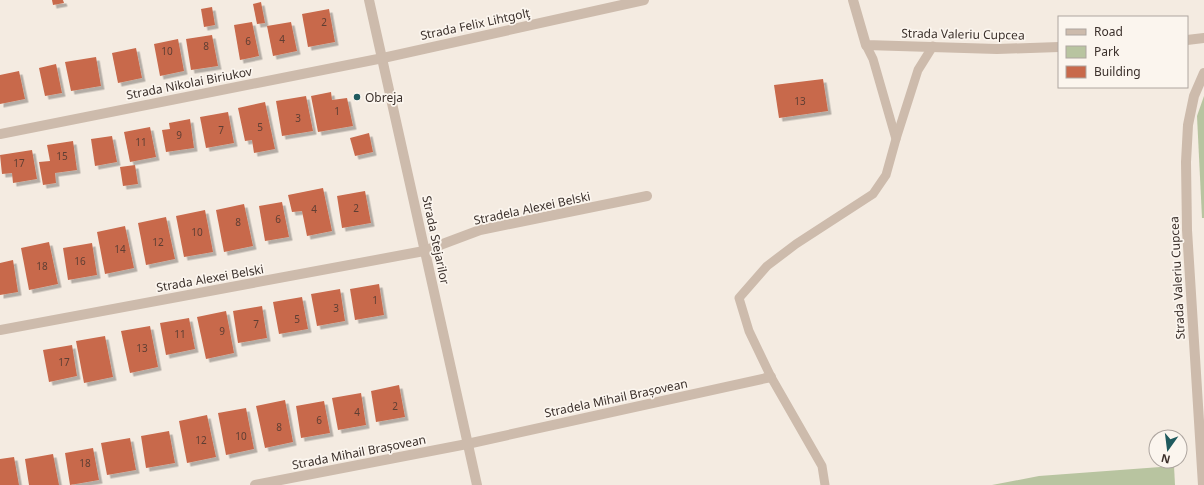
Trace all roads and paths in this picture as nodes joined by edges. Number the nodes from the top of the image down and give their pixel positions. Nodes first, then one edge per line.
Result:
1 (369, 0) edge
2 (644, 0) edge
3 (852, 0) edge
4 (1204, 38) edge
5 (1188, 40) edge
6 (866, 45) junction
7 (933, 46) junction
8 (1058, 48) edge
9 (383, 58) junction
10 (1204, 73) edge
11 (0, 134) edge
12 (896, 139) junction
13 (647, 196) dead end
14 (424, 251) junction
15 (0, 330) edge
16 (771, 377) junction
17 (467, 444) junction
18 (255, 485) edge
19 (477, 485) edge
20 (825, 485) edge
21 (1203, 485) edge

1 - 9 street, Strada Stejarilor
2 - 9 street, Strada Felix Lihtgolţ
3 - 6 street
4 - 5 street
6 - 7 street, Strada Valeriu Cupcea
6 - 12 lane
7 - 8 street, Strada Valeriu Cupcea
7 - 12 lane
9 - 11 street, Strada Nikolai Biriukov
9 - 14 street, Strada Stejarilor
10 - 21 street, Strada Valeriu Cupcea
12 - 16 lane
13 - 14 street, Stradela Alexei Belski
14 - 15 street, Strada Alexei Belski
14 - 17 street, Strada Stejarilor
16 - 17 street, Stradela Mihail Brașovean
16 - 20 lane
17 - 18 street, Strada Mihail Brașovean
17 - 19 street, Strada Stejarilor

